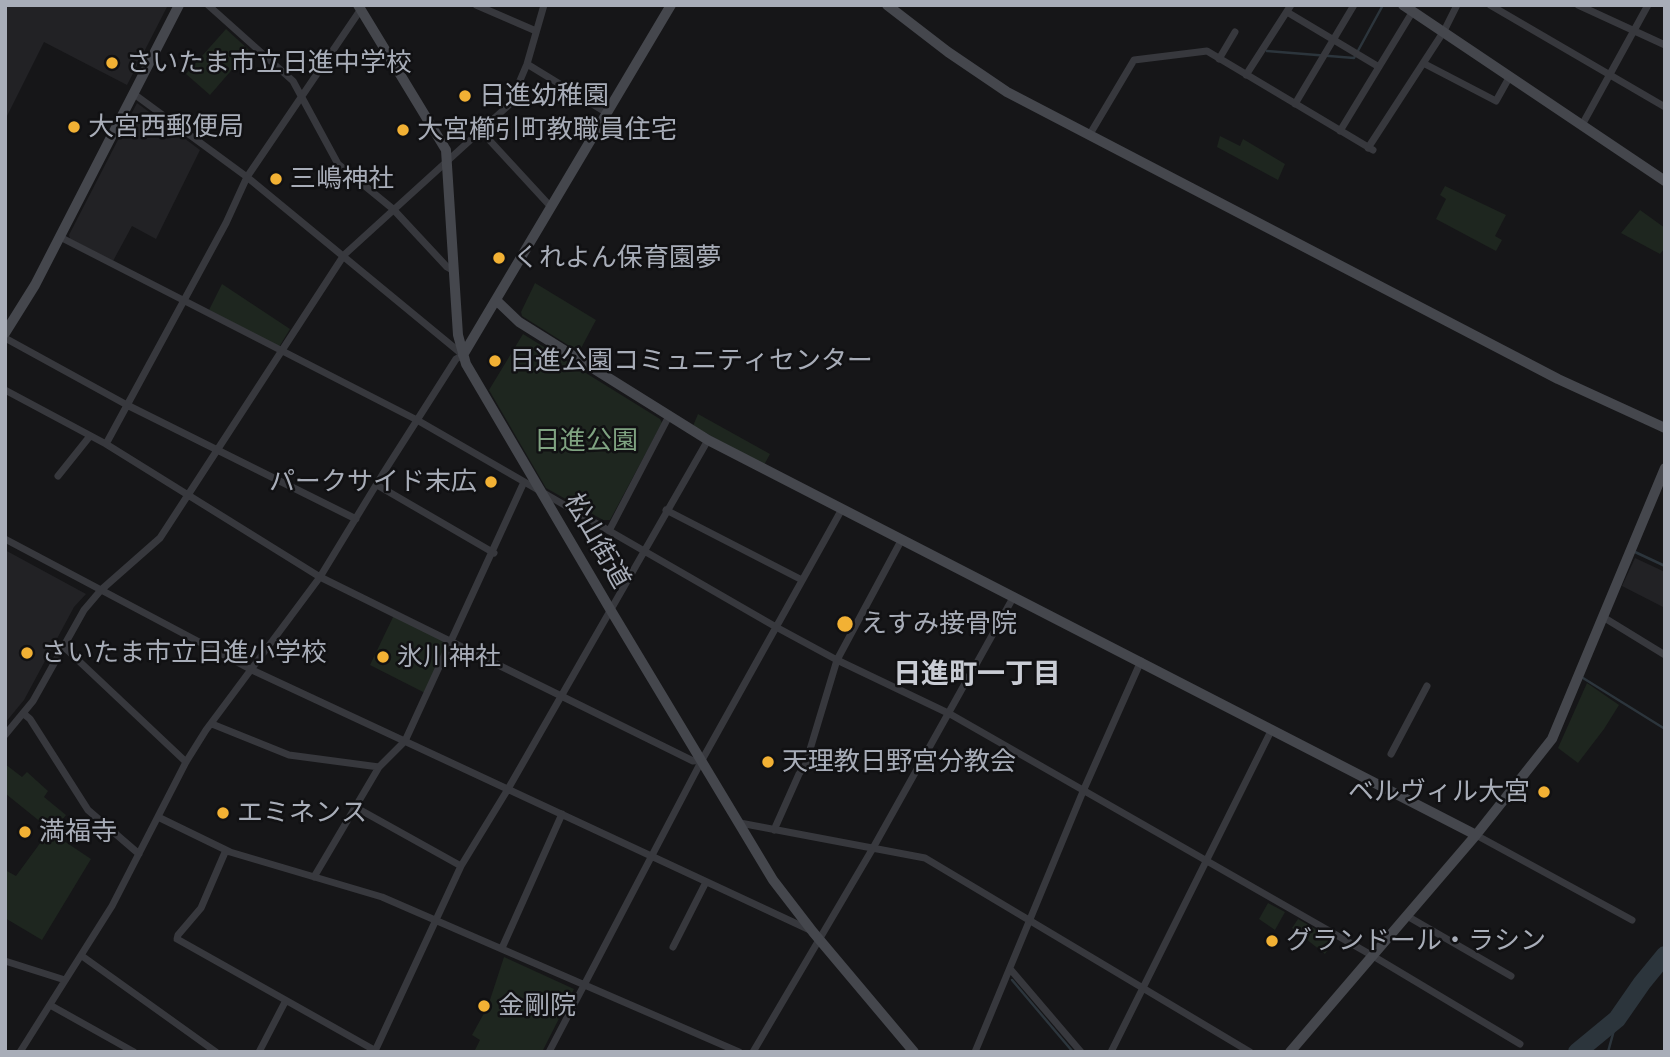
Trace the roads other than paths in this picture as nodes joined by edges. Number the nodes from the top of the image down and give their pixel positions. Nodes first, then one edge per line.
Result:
1 (179, 5) edge
2 (208, 5) edge
3 (477, 5) edge
4 (544, 5) edge
5 (671, 5) edge
6 (887, 5) edge
7 (1354, 5) edge
8 (1457, 5) edge
9 (1490, 5) edge
10 (1578, 5) edge
11 (1648, 5) edge
12 (361, 7) edge
13 (1407, 7) edge
14 (1289, 9) edge
15 (537, 31) junction
16 (1444, 31) junction
17 (1634, 31) junction
18 (1235, 32) dead end
19 (1332, 41) junction
20 (1665, 45) edge
21 (1219, 59) junction
22 (1423, 63) junction
23 (527, 64) junction
24 (1379, 67) junction
25 (1246, 75) junction
26 (1610, 75) junction
27 (1510, 76) junction
28 (134, 94) junction
29 (302, 96) junction
30 (1295, 104) junction
31 (1665, 107) edge
32 (607, 113) junction
33 (1582, 125) junction
34 (481, 131) junction
35 (1340, 131) junction
36 (1090, 134) junction
37 (448, 159) junction
38 (247, 177) junction
39 (1665, 181) edge
40 (551, 207) junction
41 (393, 209) junction
42 (60, 237) junction
43 (344, 255) junction
44 (454, 271) junction
45 (496, 300) junction
46 (184, 301) junction
47 (5, 333) edge
48 (5, 338) edge
49 (280, 350) junction
50 (463, 355) junction
51 (5, 390) edge
52 (127, 405) junction
53 (669, 416) junction
54 (417, 420) junction
55 (1665, 428) edge
56 (90, 436) junction
57 (708, 440) junction
58 (106, 444) junction
59 (218, 449) junction
60 (1665, 468) edge
61 (58, 476) dead end
62 (524, 482) junction
63 (377, 485) junction
64 (542, 492) junction
65 (188, 495) junction
66 (842, 509) junction
67 (666, 510) junction
68 (356, 519) junction
69 (609, 531) junction
70 (5, 539) edge
71 (902, 539) junction
72 (643, 551) junction
73 (494, 553) junction
74 (320, 577) junction
75 (802, 580) junction
76 (101, 590) junction
77 (1014, 596) junction
78 (610, 609) junction
79 (1602, 617) junction
80 (776, 627) junction
81 (452, 643) junction
82 (63, 646) junction
83 (1665, 655) edge
84 (837, 660) junction
85 (1141, 662) junction
86 (252, 670) junction
87 (1427, 686) dead end
88 (559, 697) junction
89 (24, 714) junction
90 (950, 714) junction
91 (212, 724) junction
92 (1272, 729) junction
93 (5, 735) edge
94 (405, 741) junction
95 (1391, 754) dead end
96 (702, 760) junction
97 (186, 762) junction
98 (379, 767) junction
99 (508, 789) junction
100 (1084, 789) junction
101 (355, 807) junction
102 (562, 814) junction
103 (158, 817) junction
104 (740, 824) junction
105 (774, 830) junction
106 (1476, 835) junction
107 (873, 848) junction
108 (226, 850) junction
109 (139, 854) junction
110 (652, 856) junction
111 (1207, 860) junction
112 (461, 866) junction
113 (314, 877) junction
114 (706, 882) junction
115 (1406, 916) junction
116 (434, 920) junction
117 (1632, 920) dead end
118 (1030, 922) junction
119 (816, 935) junction
120 (673, 947) dead end
121 (502, 948) junction
122 (82, 956) junction
123 (1373, 956) junction
124 (5, 961) edge
125 (1011, 970) junction
126 (1511, 976) dead end
127 (65, 979) junction
128 (584, 985) junction
129 (1143, 988) junction
130 (285, 1002) junction
131 (50, 1005) junction
132 (1520, 1044) dead end
133 (376, 1051) edge
134 (20, 1052) edge
135 (134, 1052) edge
136 (216, 1052) edge
137 (259, 1052) edge
138 (549, 1052) edge
139 (739, 1052) edge
140 (753, 1052) edge
141 (914, 1052) edge
142 (975, 1052) edge
143 (1081, 1052) edge
144 (1111, 1052) edge
145 (1250, 1052) edge
146 (1290, 1052) edge

1 - 28 street
2 - 29 street
3 - 15 street
4 - 15 street
5 - 32 street
6 - 36 street
7 - 19 street
8 - 16 street
9 - 26 street
10 - 17 street
11 - 17 street
12 - 29 street
12 - 37 street, 松山街道
13 - 16 street
13 - 24 street
14 - 19 street
14 - 25 street
15 - 23 street
16 - 22 street
16 - 27 street
17 - 20 street
17 - 26 street
18 - 21 street
19 - 24 street
19 - 30 street
21 - 25 street
21 - 36 street
22 - 27 street
22 - 35 street
23 - 32 street
23 - 34 street
24 - 35 street
25 - 30 street
26 - 31 street
26 - 33 street
27 - 33 street
28 - 38 street
28 - 42 street
29 - 38 street
29 - 41 street
30 - 35 street
32 - 40 street
33 - 39 street
34 - 37 street
34 - 40 street
36 - 55 street
37 - 41 street
37 - 44 street, 松山街道
38 - 43 street
38 - 46 street
40 - 45 street
41 - 43 street
41 - 44 street
42 - 46 street
42 - 47 street
43 - 49 street
43 - 50 street
44 - 50 street, 松山街道
45 - 50 street
45 - 53 street
46 - 49 street
46 - 52 street
48 - 52 street
49 - 54 street
49 - 59 street
50 - 54 street
50 - 64 street, 松山街道
51 - 56 street
52 - 58 street
52 - 59 street
53 - 57 street
53 - 69 street
54 - 62 street
54 - 63 street
56 - 58 street
56 - 61 street
57 - 66 street
57 - 67 street
58 - 65 street
59 - 65 street
59 - 68 street
60 - 79 street
62 - 64 street
62 - 73 street
63 - 68 street
63 - 73 street
64 - 69 street
64 - 78 street, 松山街道
65 - 74 street
65 - 76 street
66 - 71 street
66 - 75 street
67 - 72 street
67 - 75 street
68 - 74 street
69 - 72 street
70 - 76 street
71 - 77 street
71 - 84 street
72 - 78 street
72 - 80 street
73 - 81 street
74 - 81 street
74 - 86 street
75 - 80 street
76 - 82 street
76 - 86 street
77 - 85 street
77 - 90 street
78 - 88 street
78 - 96 street, 松山街道
79 - 83 street
79 - 106 street
80 - 84 street
80 - 96 street
81 - 88 street
81 - 94 street
82 - 89 street
82 - 97 street
84 - 90 street
84 - 105 street
85 - 92 street
85 - 100 street
86 - 91 street
86 - 94 street
87 - 95 street
88 - 96 street
88 - 99 street
89 - 93 street
89 - 109 street
90 - 100 street
90 - 107 street
91 - 97 street
91 - 98 street
92 - 106 street
92 - 111 street
94 - 98 street
94 - 99 street
96 - 104 street, 松山街道
96 - 110 street
97 - 103 street
98 - 101 street
99 - 102 street
99 - 112 street
100 - 111 street
100 - 118 street
101 - 112 street
101 - 113 street
102 - 110 street
102 - 121 street
103 - 108 street
103 - 109 street
104 - 105 street
104 - 119 street, 松山街道
105 - 107 street
106 - 115 street
106 - 117 street
107 - 118 street
107 - 119 street
108 - 113 street
108 - 130 street
109 - 122 street
110 - 114 street
110 - 128 street
111 - 123 street
111 - 129 street
112 - 116 street
113 - 116 street
114 - 119 street
114 - 120 street
115 - 123 street
115 - 126 street
116 - 121 street
116 - 133 street
118 - 125 street
118 - 129 street
119 - 140 street
119 - 141 street, 松山街道
121 - 128 street
122 - 127 street
122 - 136 street
123 - 132 street
123 - 146 street
124 - 127 street
125 - 142 street
125 - 143 street
127 - 131 street
128 - 138 street
128 - 139 street
129 - 144 street
129 - 145 street
130 - 133 street
130 - 137 street
131 - 134 street
131 - 135 street

